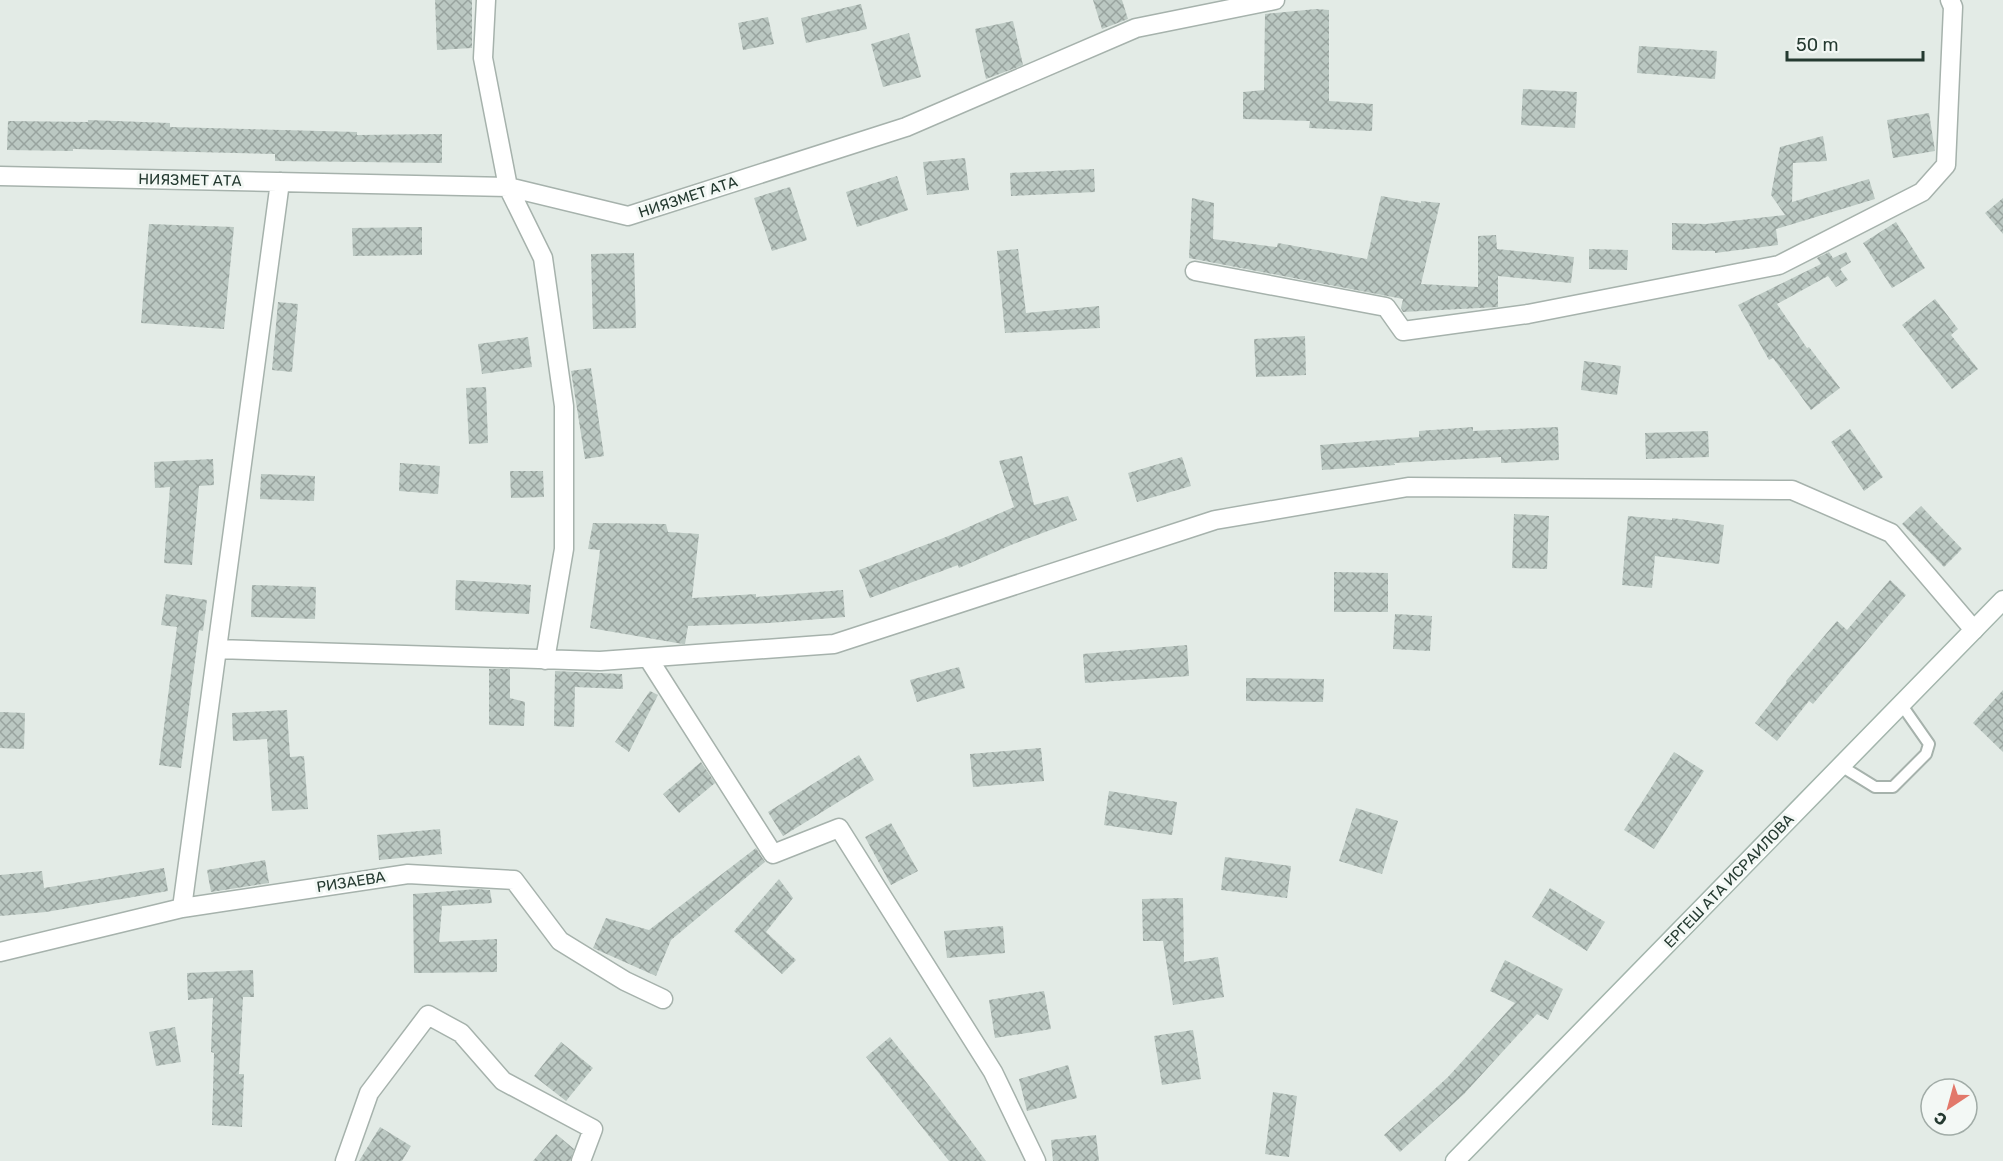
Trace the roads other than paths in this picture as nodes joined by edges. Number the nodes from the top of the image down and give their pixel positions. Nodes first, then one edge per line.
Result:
1 (486, 0) edge
2 (1275, 0) edge
3 (1950, 0) edge
4 (0, 176) edge
5 (280, 182) junction
6 (508, 187) junction
7 (1196, 271) dead end
8 (2003, 600) edge
9 (1974, 630) junction
10 (217, 649) junction
11 (648, 658) junction
12 (545, 660) junction
13 (1901, 704) junction
14 (1841, 766) junction
15 (182, 908) junction
16 (0, 952) edge
17 (663, 999) dead end
18 (345, 1161) edge
19 (581, 1161) edge
20 (1036, 1161) edge
21 (1455, 1161) edge

1 - 6 street
2 - 6 street, НИЯЗМЕТ АТА
3 - 7 street
4 - 5 street, НИЯЗМЕТ АТА
5 - 6 street, НИЯЗМЕТ АТА
5 - 10 street
6 - 12 street
8 - 9 street, ЕРГЕШ АТА ИСРАИЛОВА
9 - 11 street
9 - 13 street, ЕРГЕШ АТА ИСРАИЛОВА
10 - 12 street
10 - 15 street
11 - 12 street
11 - 20 street
13 - 14 street, ЕРГЕШ АТА ИСРАИЛОВА
13 - 14 lane
14 - 21 street, ЕРГЕШ АТА ИСРАИЛОВА
15 - 16 street, РИЗАЕВА
15 - 17 street, РИЗАЕВА
18 - 19 street

